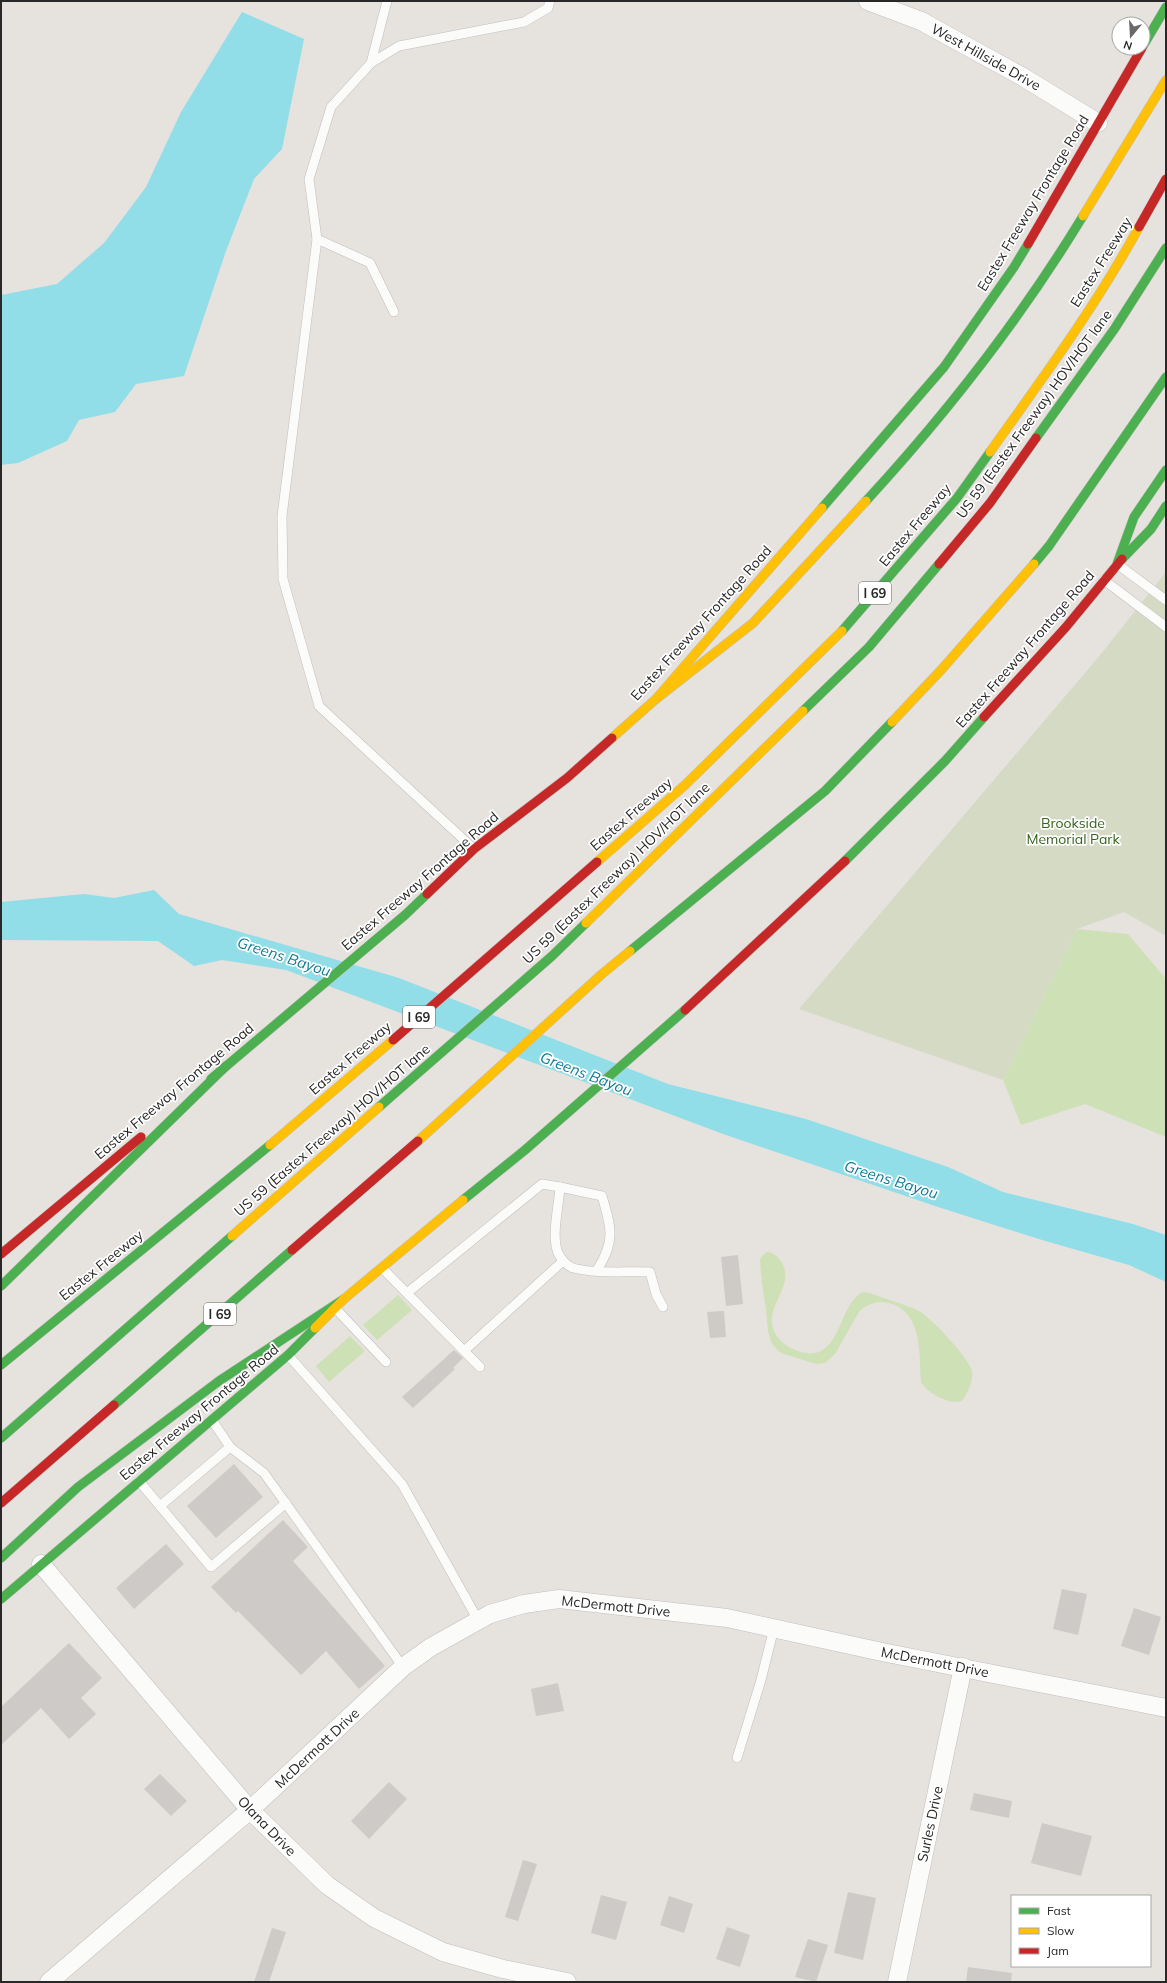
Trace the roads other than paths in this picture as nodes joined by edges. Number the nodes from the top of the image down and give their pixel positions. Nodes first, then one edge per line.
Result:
1 (386, 1) edge
2 (550, 1) edge
3 (868, 1) edge
4 (1166, 7) edge
5 (1151, 33) edge
6 (1138, 56) edge
7 (372, 63) junction
8 (1166, 80) edge
9 (1098, 123) junction
10 (1166, 179) edge
11 (317, 239) junction
12 (1166, 248) edge
13 (394, 312) dead end
14 (1166, 377) edge
15 (1166, 470) edge
16 (1166, 506) edge
17 (1117, 564) junction
18 (1104, 580) junction
19 (1166, 600) edge
20 (1166, 627) edge
21 (656, 699) junction
22 (474, 849) junction
23 (226, 1066) junction
24 (560, 1187) junction
25 (1, 1254) edge
26 (563, 1261) junction
27 (382, 1268) junction
28 (597, 1270) junction
29 (1, 1286) edge
30 (407, 1294) junction
31 (344, 1299) junction
32 (663, 1306) dead end
33 (335, 1308) junction
34 (464, 1351) junction
35 (288, 1355) junction
36 (386, 1362) dead end
37 (1, 1365) edge
38 (480, 1367) dead end
39 (212, 1420) junction
40 (1, 1438) edge
41 (230, 1446) junction
42 (139, 1481) junction
43 (1, 1503) edge
44 (286, 1503) junction
45 (160, 1506) junction
46 (1, 1558) edge
47 (41, 1564) junction
48 (1, 1599) edge
49 (478, 1620) junction
50 (774, 1628) junction
51 (403, 1667) junction
52 (962, 1667) junction
53 (1166, 1708) edge
54 (737, 1758) dead end
55 (250, 1810) junction
56 (49, 1982) edge
57 (567, 1982) edge
58 (897, 1982) edge

1 - 7 lane
2 - 7 lane
3 - 9 street, West Hillside Drive
4 - 5 main road, Eastex Freeway Frontage Road
6 - 9 main road, Eastex Freeway Frontage Road
7 - 11 lane
8 - 21 main road
9 - 21 main road, Eastex Freeway Frontage Road
10 - 37 main road, Eastex Freeway / I 69
11 - 13 lane
11 - 22 lane
12 - 40 main road, US 59 (Eastex Freeway) HOV/HOT lane / I 69
14 - 43 main road, I 69
15 - 17 main road
16 - 17 main road, Eastex Freeway Frontage Road
17 - 18 main road, Eastex Freeway Frontage Road
17 - 19 lane
18 - 20 lane
18 - 27 main road, Eastex Freeway Frontage Road
21 - 22 main road, Eastex Freeway Frontage Road
22 - 23 main road, Eastex Freeway Frontage Road
23 - 25 main road, Eastex Freeway Frontage Road
23 - 29 main road
24 - 26 lane
24 - 28 lane
24 - 30 lane
26 - 28 lane
26 - 34 lane
27 - 30 lane
27 - 31 main road, Eastex Freeway Frontage Road
28 - 32 lane
30 - 34 lane
31 - 33 main road, Eastex Freeway Frontage Road
31 - 46 main road
33 - 35 main road, Eastex Freeway Frontage Road
33 - 36 lane
34 - 38 lane
35 - 39 main road, Eastex Freeway Frontage Road
35 - 49 lane
39 - 41 lane
39 - 42 main road, Eastex Freeway Frontage Road
41 - 44 lane
41 - 45 lane
42 - 45 lane
42 - 47 main road, Eastex Freeway Frontage Road
44 - 45 lane
44 - 51 lane
47 - 48 main road, Eastex Freeway Frontage Road
47 - 55 street, Olana Drive
49 - 50 street, McDermott Drive
49 - 51 street, McDermott Drive
50 - 52 street, McDermott Drive
50 - 54 lane
51 - 55 street, McDermott Drive
52 - 53 street, McDermott Drive
52 - 58 street, Surles Drive
55 - 56 street, McDermott Drive
55 - 57 street, Olana Drive

